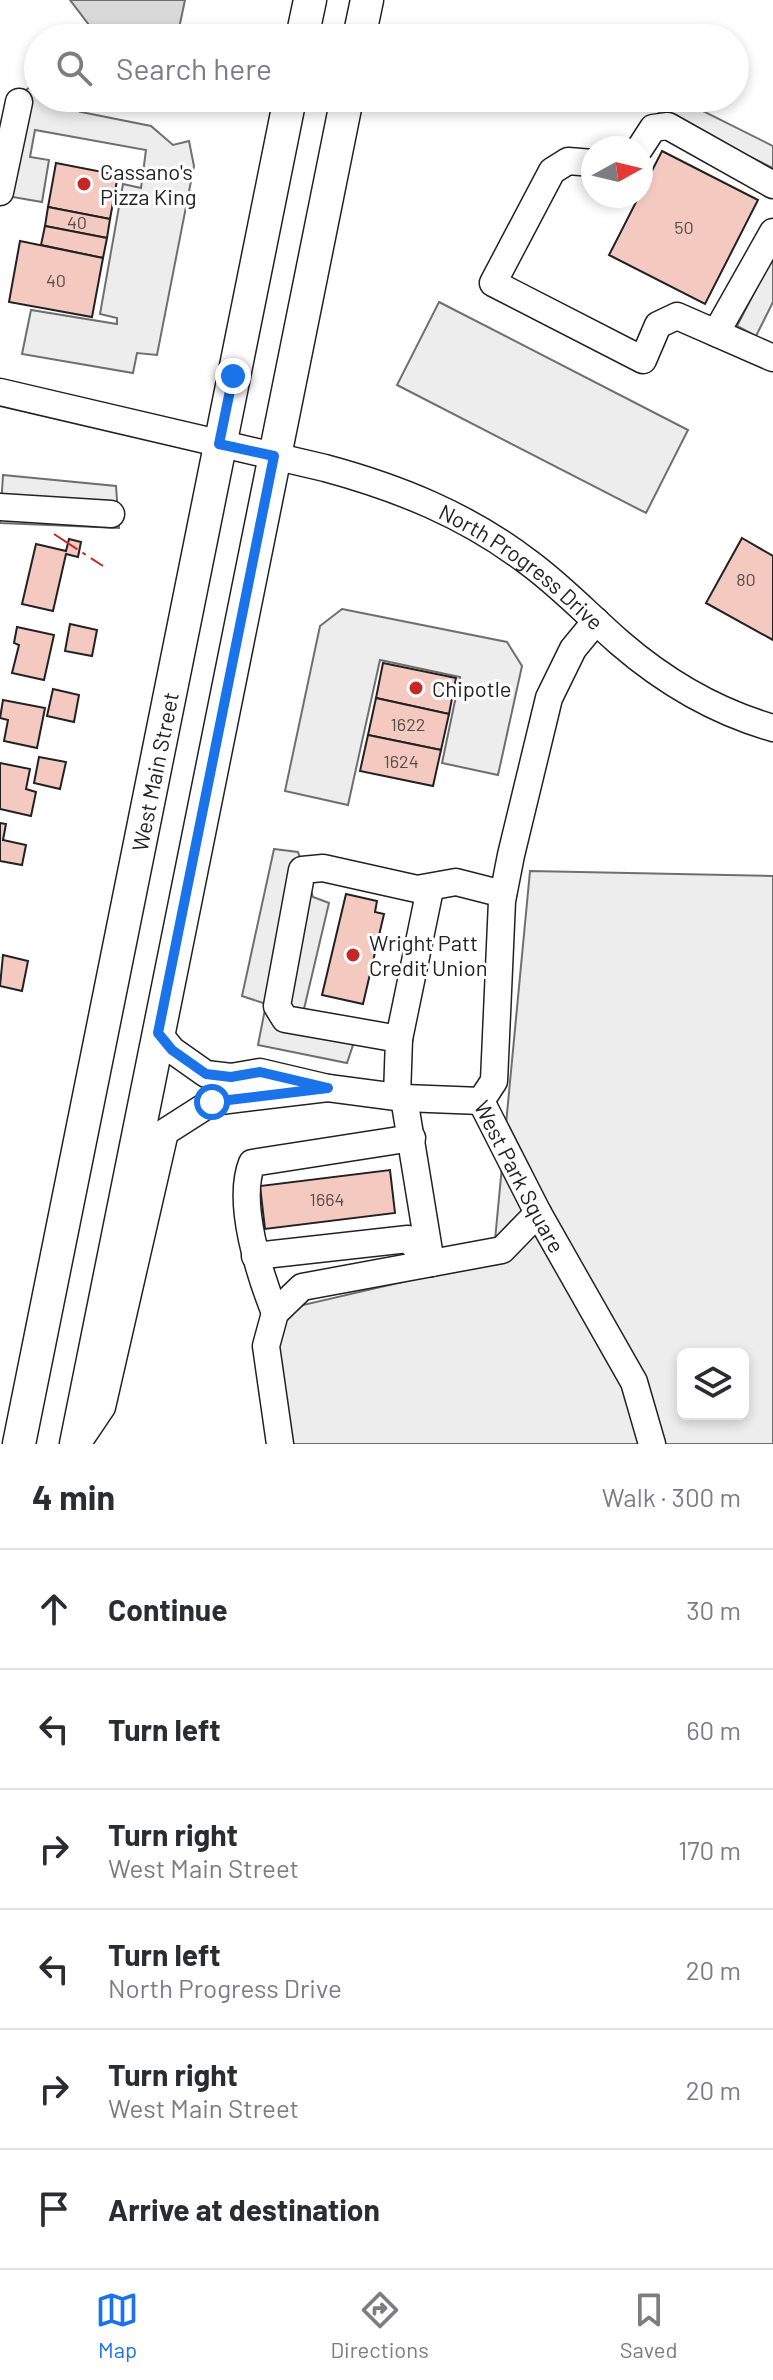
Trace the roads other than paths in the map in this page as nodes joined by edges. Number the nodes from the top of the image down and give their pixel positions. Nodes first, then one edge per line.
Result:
1 (310, 0) edge
2 (367, 0) edge
3 (305, 24) edge
4 (362, 24) edge
5 (19, 102) dead end
6 (288, 112) edge
7 (343, 112) edge
8 (648, 136) edge
9 (581, 162) edge
10 (1, 180) edge
11 (773, 185) edge
12 (773, 232) edge
13 (716, 333) junction
14 (773, 358) edge
15 (0, 392) edge
16 (247, 450) junction
17 (0, 507) edge
18 (111, 514) dead end
19 (596, 621) junction
20 (773, 728) edge
21 (430, 889) junction
22 (503, 894) junction
23 (158, 1033) junction
24 (399, 1039) junction
25 (328, 1088) junction
26 (400, 1097) junction
27 (481, 1101) junction
28 (412, 1138) junction
29 (538, 1213) junction
30 (255, 1256) junction
31 (431, 1263) junction
32 (275, 1313) junction
33 (19, 1444) edge
34 (77, 1444) edge
35 (280, 1444) edge
36 (652, 1444) edge

1 - 3 main road
2 - 4 main road
5 - 10 street
6 - 16 main road, West Main Street
7 - 16 main road, West Main Street
8 - 11 street
9 - 13 street
12 - 13 street
13 - 14 street
15 - 16 street, North Progress Drive
16 - 19 street, North Progress Drive
16 - 23 main road, West Main Street
16 - 33 main road, West Main Street
17 - 18 street
19 - 20 street, North Progress Drive
19 - 22 street, West Park Square
21 - 22 street
21 - 24 street
21 - 24 street
22 - 27 street, West Park Square
23 - 25 street
23 - 34 main road, West Main Street
24 - 26 street
25 - 26 street
25 - 34 street
26 - 27 street
26 - 28 street
27 - 29 street, West Park Square
28 - 30 street
28 - 31 street
29 - 31 street
29 - 36 street, West Park Square
30 - 31 street
30 - 32 street
31 - 32 street
32 - 35 street

